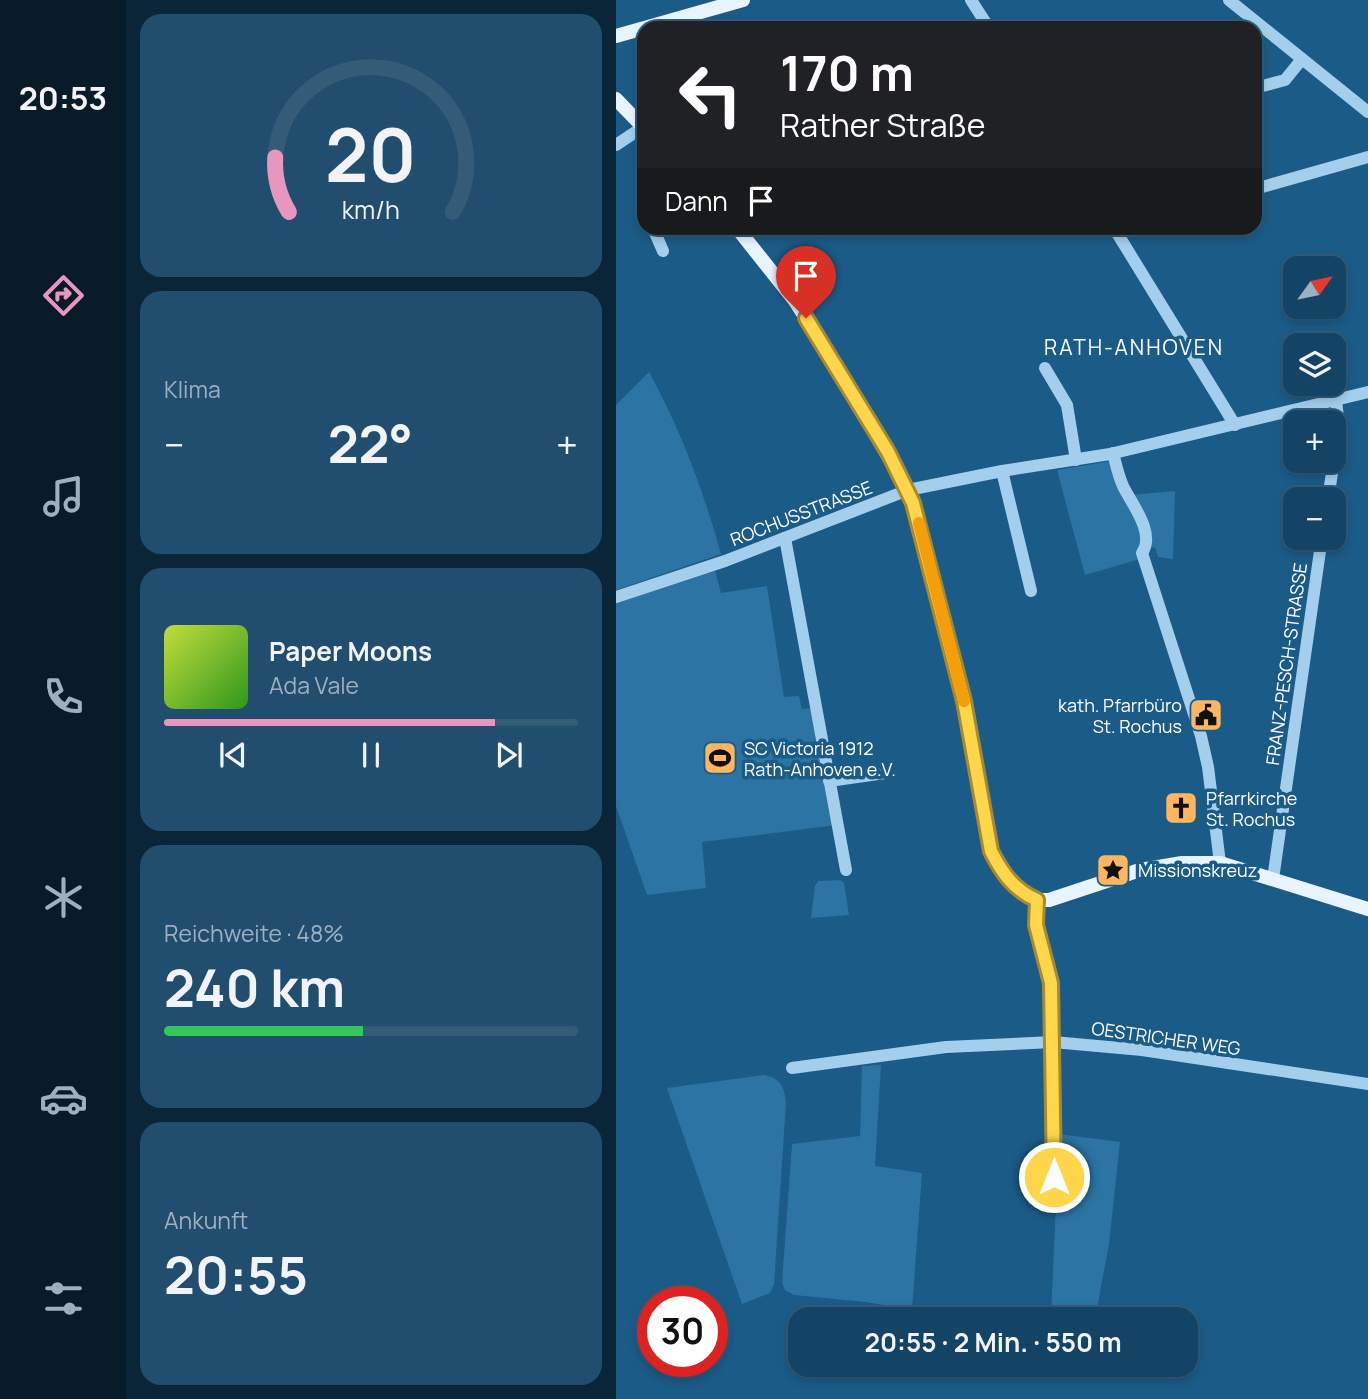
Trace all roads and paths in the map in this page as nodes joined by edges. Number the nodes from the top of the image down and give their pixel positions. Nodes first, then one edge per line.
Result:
1 (743, 0) edge
2 (971, 0) edge
3 (1229, 0) edge
4 (669, 21) edge
5 (984, 21) edge
6 (1255, 21) edge
7 (1262, 27) edge
8 (637, 30) edge
9 (616, 36) edge
10 (1302, 59) junction
11 (1262, 86) edge
12 (618, 104) edge
13 (1368, 112) edge
14 (637, 121) edge
15 (637, 132) edge
16 (616, 145) edge
17 (1368, 158) edge
18 (1262, 187) edge
19 (656, 235) edge
20 (742, 235) edge
21 (1118, 235) edge
22 (663, 251) dead end
23 (1045, 368) dead end
24 (1368, 392) edge
25 (1336, 400) junction
26 (1235, 425) junction
27 (1113, 453) junction
28 (1076, 460) junction
29 (1002, 471) junction
30 (1330, 487) edge
31 (908, 490) junction
32 (785, 538) junction
33 (1320, 550) edge
34 (1031, 592) dead end
35 (616, 597) edge
36 (885, 773) dead end
37 (829, 781) junction
38 (1220, 863) junction
39 (846, 870) dead end
40 (1273, 879) junction
41 (1037, 900) junction
42 (1368, 909) edge
43 (1054, 1042) junction
44 (792, 1068) dead end
45 (1368, 1084) edge
46 (1054, 1177) dead end

1 - 4 main road
2 - 5 street
3 - 6 street
7 - 10 street
8 - 9 main road
10 - 11 street
10 - 13 street
12 - 14 main road
15 - 16 street
17 - 18 street
19 - 22 street
20 - 31 main road
21 - 26 street
23 - 28 street
24 - 25 street, ROCHUSSTRASSE
25 - 26 street, ROCHUSSTRASSE
25 - 30 street
26 - 27 street, ROCHUSSTRASSE
27 - 28 street, ROCHUSSTRASSE
27 - 38 street
28 - 29 street, ROCHUSSTRASSE
29 - 31 street, ROCHUSSTRASSE
29 - 34 street
31 - 32 street, ROCHUSSTRASSE
31 - 41 main road
32 - 35 street, ROCHUSSTRASSE
32 - 37 street
33 - 40 street, FRANZ-PESCH-STRASSE
36 - 37 street
37 - 39 street
38 - 40 main road
38 - 41 main road
40 - 42 main road
41 - 43 street
43 - 44 street, OESTRICHER WEG
43 - 45 street, OESTRICHER WEG
43 - 46 street

